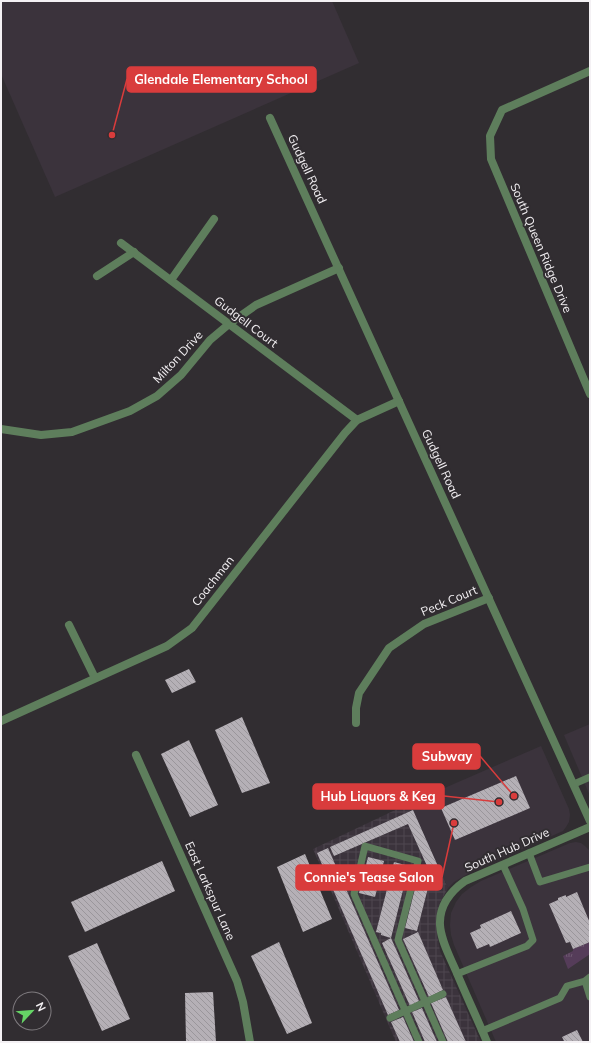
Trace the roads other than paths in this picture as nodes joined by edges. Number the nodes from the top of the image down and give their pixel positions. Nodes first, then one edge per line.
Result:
1 (590, 71) edge
2 (270, 118) dead end
3 (214, 219) dead end
4 (121, 243) dead end
5 (134, 252) junction
6 (339, 268) junction
7 (97, 276) dead end
8 (171, 280) junction
9 (229, 324) junction
10 (590, 394) edge
11 (399, 401) junction
12 (357, 420) junction
13 (1, 429) edge
14 (489, 598) junction
15 (70, 625) dead end
16 (95, 678) junction
17 (1, 721) edge
18 (356, 723) dead end
19 (136, 755) dead end
20 (590, 776) edge
21 (574, 784) junction
22 (590, 820) edge
23 (590, 827) edge
24 (529, 854) junction
25 (503, 865) junction
26 (590, 867) edge
27 (457, 974) junction
28 (587, 979) edge
29 (443, 994) dead end
30 (590, 996) edge
31 (425, 1002) junction
32 (405, 1010) junction
33 (390, 1018) dead end
34 (482, 1031) junction
35 (250, 1042) edge
36 (419, 1042) edge
37 (443, 1042) edge
38 (487, 1042) edge

1 - 10 street, South Queen Ridge Drive
2 - 6 street, Gudgell Road
3 - 8 street
4 - 5 street, Gudgell Court
5 - 7 street
5 - 8 street, Gudgell Court
6 - 9 street, Milton Drive
6 - 11 street, Gudgell Road
8 - 9 street, Gudgell Court
9 - 12 street, Gudgell Court
9 - 13 street, Milton Drive
11 - 12 street, Coachman
11 - 14 street, Gudgell Road
12 - 16 street, Coachman
14 - 18 street, Peck Court
14 - 21 street, Gudgell Road
15 - 16 street
16 - 17 street, Coachman
19 - 35 street, East Larkspur Lane
20 - 21 lane
21 - 22 street, Gudgell Road
23 - 24 street, South Hub Drive
24 - 25 street, South Hub Drive
24 - 26 lane
25 - 27 street, South Hub Drive
25 - 27 lane
27 - 34 street, South Hub Drive
28 - 30 lane
28 - 34 lane
29 - 31 lane
31 - 32 lane
31 - 32 lane
31 - 37 lane
32 - 33 lane
32 - 36 lane
34 - 38 street, South Hub Drive

